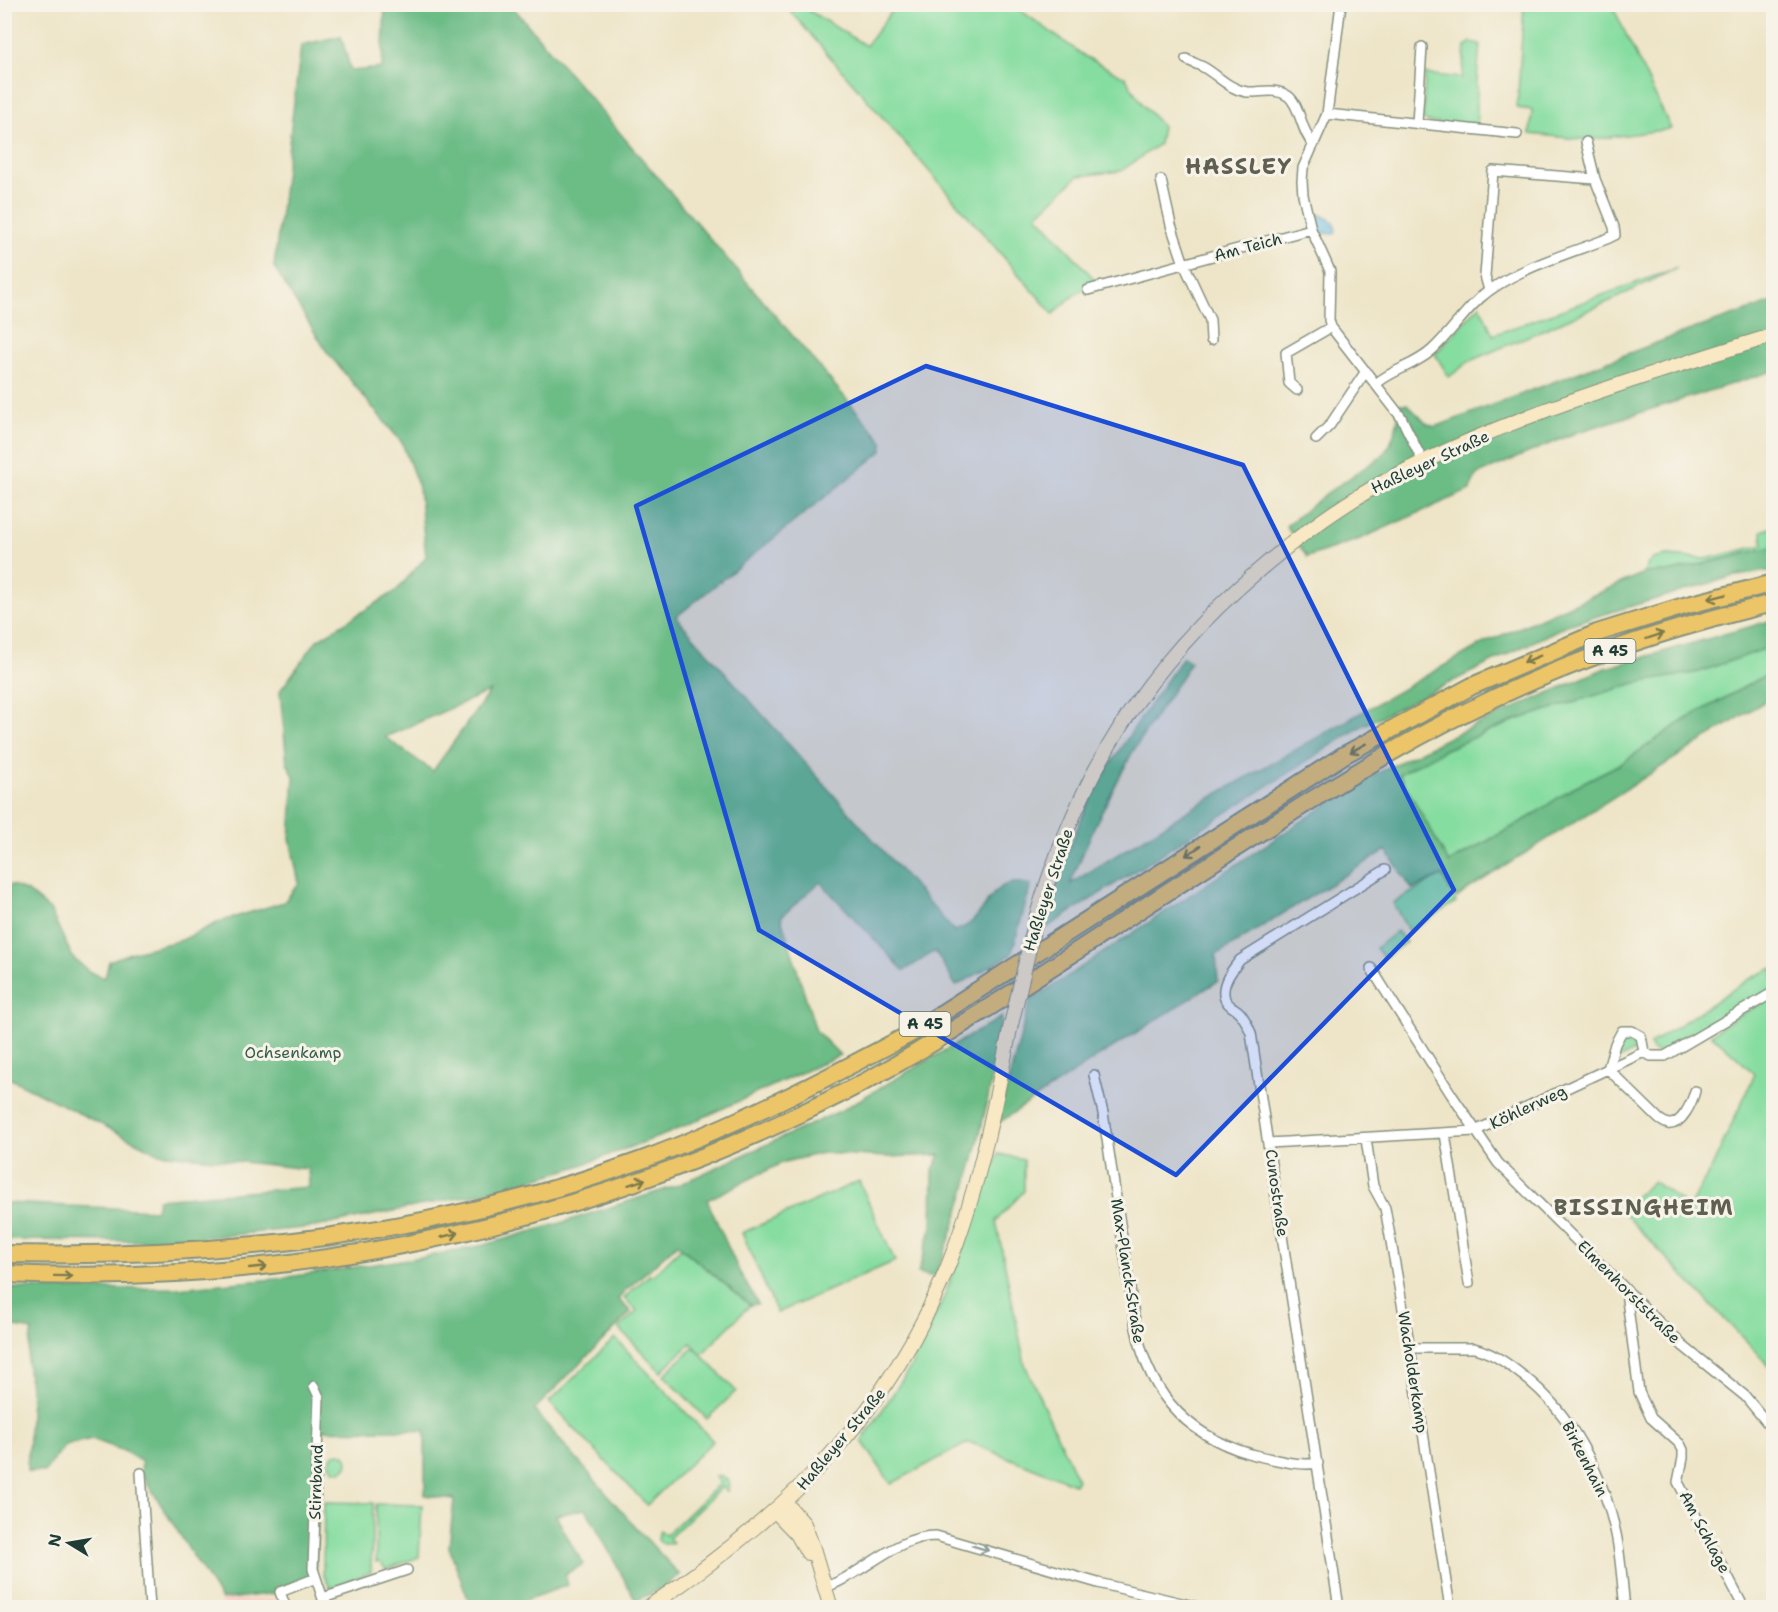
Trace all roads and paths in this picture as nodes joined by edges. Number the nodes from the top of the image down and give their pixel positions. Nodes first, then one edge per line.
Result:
1 (1341, 4) edge
2 (1422, 47) dead end
3 (1186, 59) dead end
4 (1327, 114) junction
5 (1417, 123) junction
6 (1517, 134) dead end
7 (1586, 142) dead end
8 (1313, 144) junction
9 (1595, 179) junction
10 (1161, 180) dead end
11 (1311, 229) junction
12 (1184, 264) junction
13 (1088, 290) dead end
14 (1489, 290) junction
15 (1331, 327) junction
16 (1773, 335) edge
17 (1212, 340) dead end
18 (1366, 371) junction
19 (1377, 383) junction
20 (1297, 390) dead end
21 (1316, 440) dead end
22 (1424, 462) junction
23 (1773, 583) edge
24 (1769, 605) edge
25 (1384, 870) dead end
26 (1371, 968) dead end
27 (1773, 992) edge
28 (1644, 1052) junction
29 (1608, 1069) junction
30 (1094, 1075) dead end
31 (1695, 1091) dead end
32 (1475, 1131) junction
33 (1445, 1134) junction
34 (1366, 1139) junction
35 (1269, 1143) junction
36 (4, 1254) edge
37 (4, 1274) edge
38 (1469, 1283) dead end
39 (1626, 1292) junction
40 (1410, 1348) junction
41 (314, 1386) dead end
42 (1773, 1431) edge
43 (1318, 1463) junction
44 (141, 1473) dead end
45 (780, 1507) junction
46 (407, 1570) dead end
47 (316, 1578) junction
48 (826, 1587) junction
49 (322, 1598) junction
50 (150, 1608) edge
51 (286, 1608) edge
52 (326, 1608) edge
53 (459, 1608) edge
54 (466, 1608) edge
55 (647, 1608) edge
56 (831, 1608) edge
57 (1202, 1608) edge
58 (1339, 1608) edge
59 (1450, 1608) edge
60 (1625, 1608) edge
61 (1744, 1608) edge

1 - 4 street
2 - 5 street
3 - 8 street
4 - 5 street
4 - 8 street
5 - 6 street
7 - 9 street
8 - 11 street
9 - 14 street
9 - 14 street
10 - 12 street
11 - 12 street, Am Teich
11 - 15 street
12 - 13 street, Am Teich
12 - 17 street
14 - 19 street
15 - 18 street
15 - 20 street
16 - 22 main road, Haßleyer Straße
18 - 19 street
18 - 21 street
19 - 22 street
22 - 45 main road, Haßleyer Straße, bridge
23 -> 36 highway, A 45
37 -> 24 highway, A 45
25 - 35 street, Cunostraße
26 - 32 street, Elmenhorststraße
27 - 28 street, Köhlerweg
28 - 29 street, Köhlerweg
28 - 29 street
29 - 31 street
29 - 32 street, Köhlerweg
30 - 43 street, Max-Planck-Straße
32 - 33 street, Köhlerweg
32 - 39 street, Elmenhorststraße
33 - 34 street, Köhlerweg
33 - 38 street
34 - 35 street, Köhlerweg
34 - 40 street, Wacholderkamp
35 - 43 street, Cunostraße
39 - 42 street, Elmenhorststraße
39 - 61 street, Am Schlage
40 - 59 street, Wacholderkamp
40 - 60 street, Birkenhain
41 - 47 street, Stirnband
43 - 58 street, Cunostraße
44 - 50 street
45 - 48 main road
45 - 55 main road, Haßleyer Straße
46 - 49 street
47 - 49 street, Stirnband
47 - 51 street
48 - 56 main road
48 -> 57 street
49 - 52 street, Stirnband
53 - 54 street

